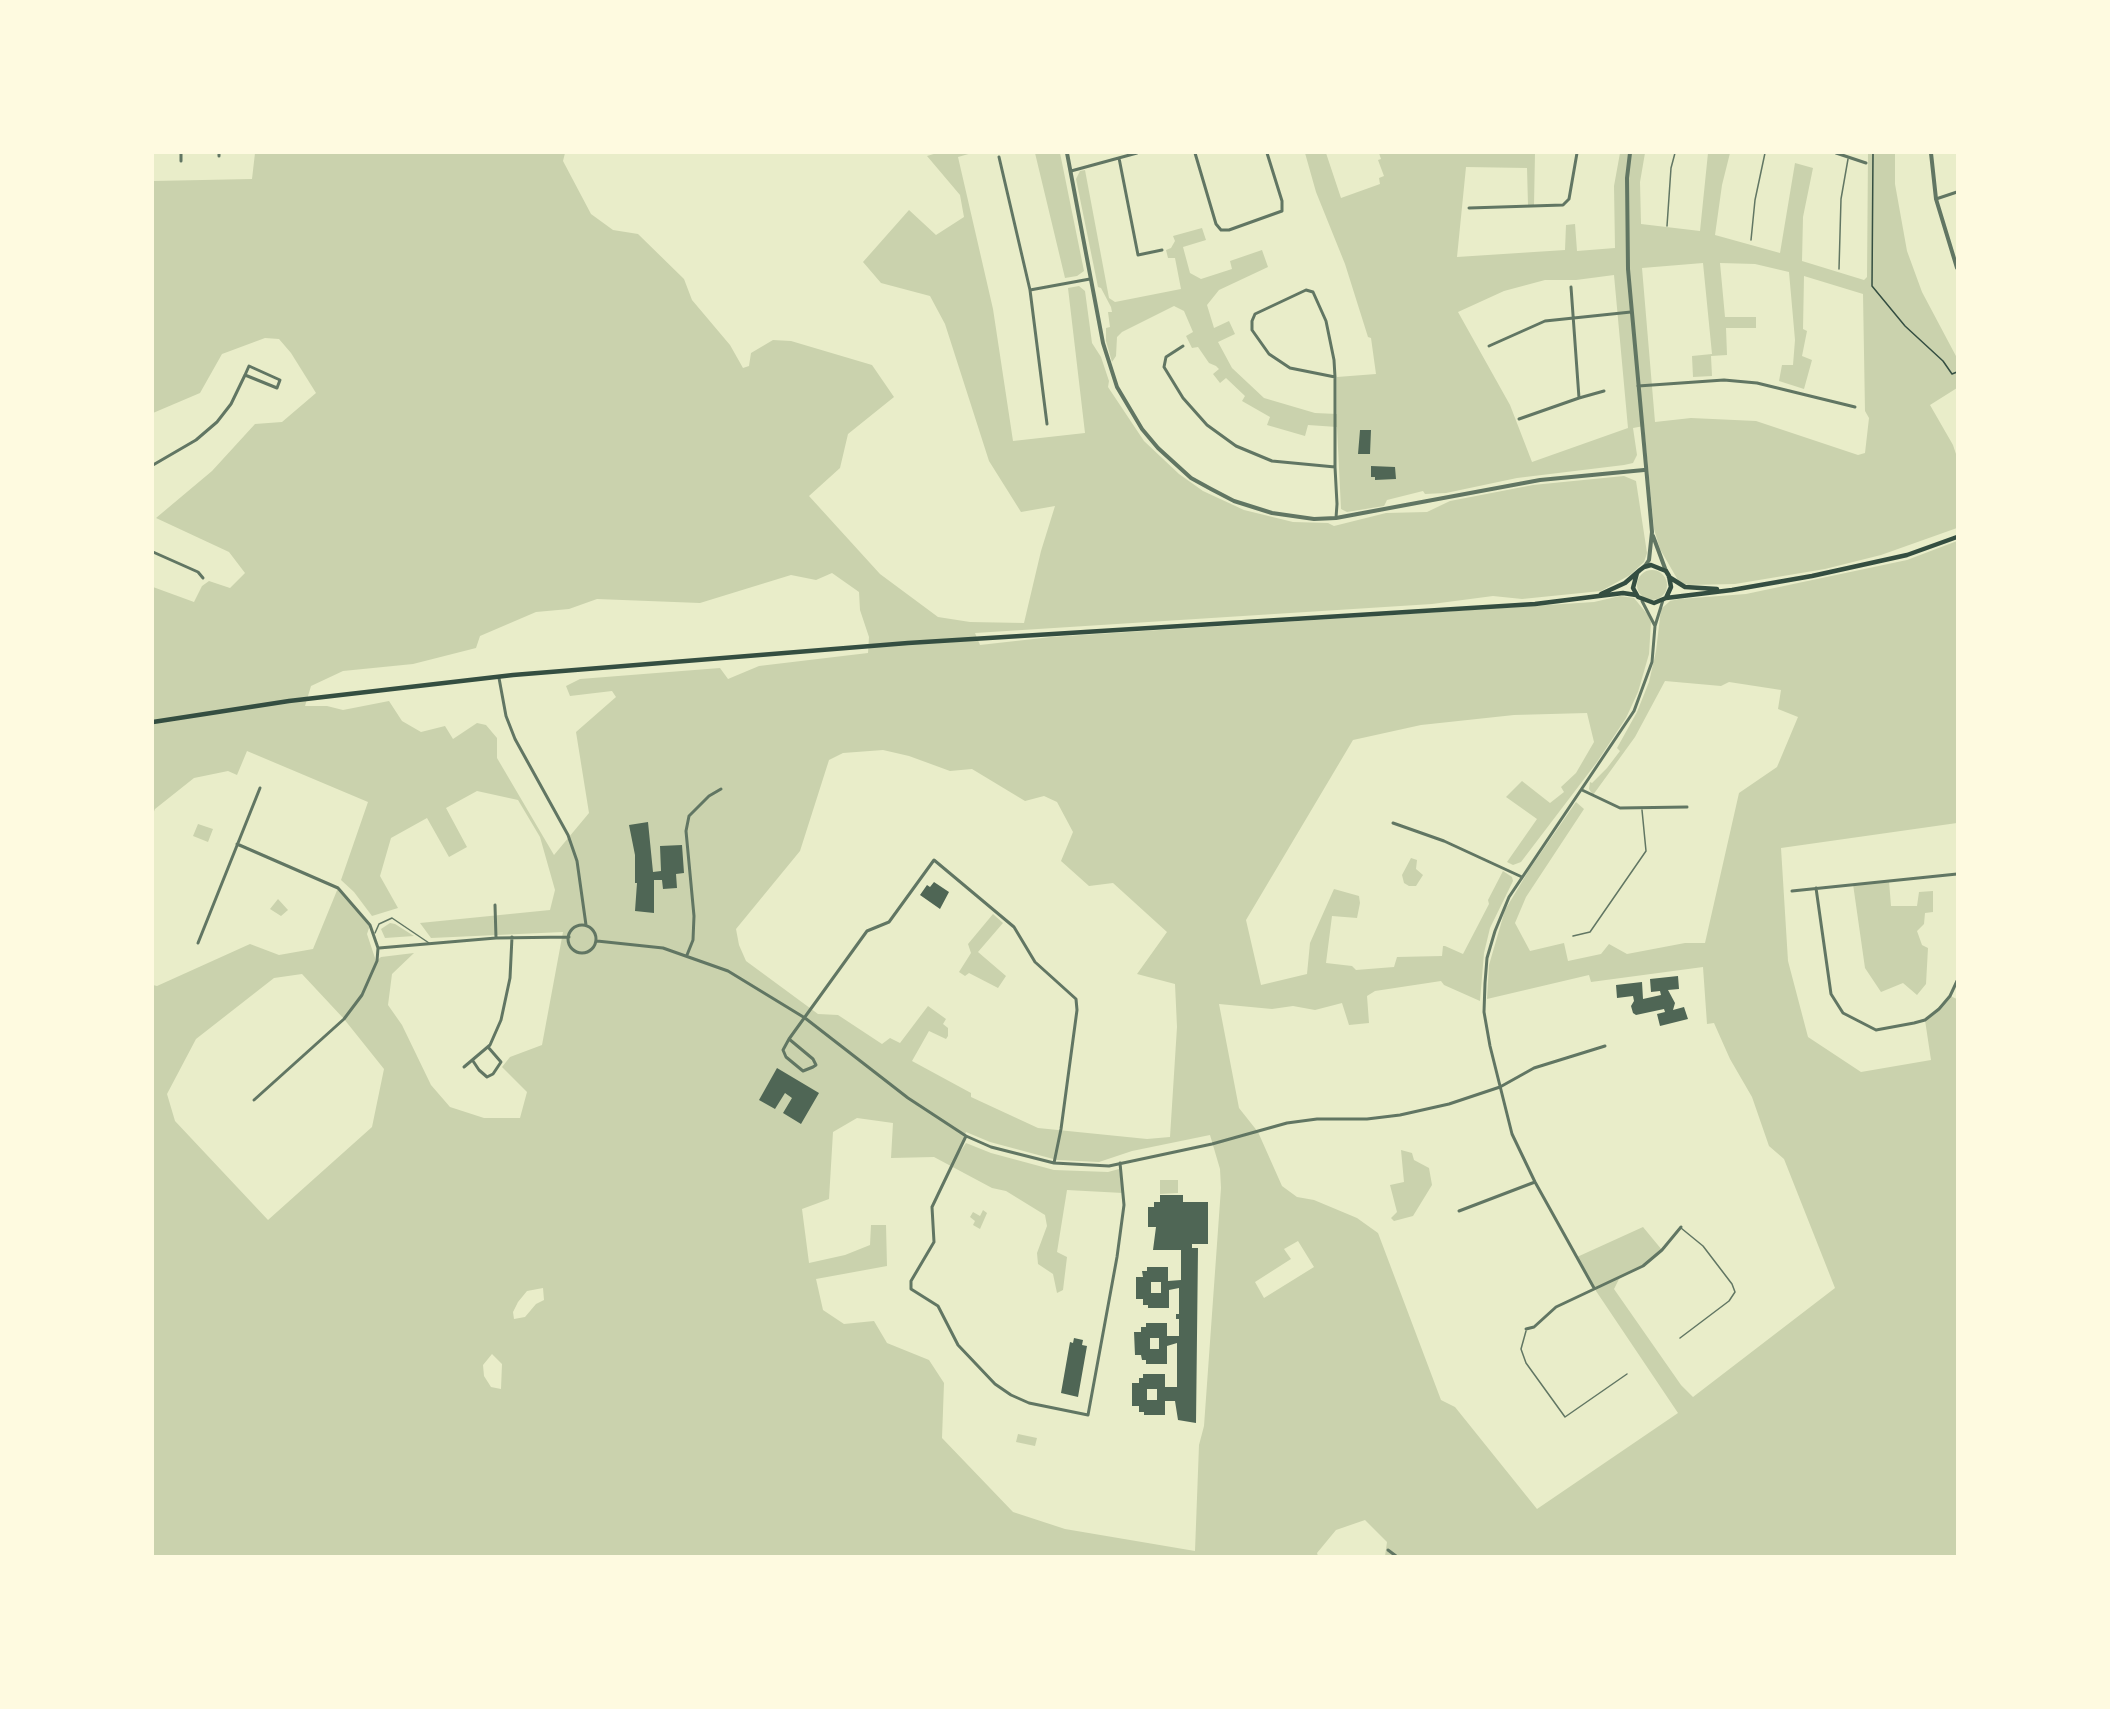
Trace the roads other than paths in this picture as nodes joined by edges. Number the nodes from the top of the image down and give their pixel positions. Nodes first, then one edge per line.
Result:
1 (181, 153) edge
2 (1067, 153) edge
3 (1137, 153) edge
4 (1195, 153) edge
5 (1267, 153) edge
6 (1577, 153) edge
7 (1630, 153) edge
8 (1675, 153) edge
9 (1765, 153) edge
10 (1836, 153) edge
11 (1931, 153) edge
12 (999, 157) dead end
13 (1119, 158) junction
14 (1848, 158) junction
15 (181, 161) dead end
16 (1866, 163) dead end
17 (1071, 171) junction
18 (1957, 192) edge
19 (1936, 199) junction
20 (1469, 208) dead end
21 (1667, 226) dead end
22 (1751, 240) dead end
23 (1162, 250) dead end
24 (1957, 268) edge
25 (1839, 269) dead end
26 (1092, 278) junction
27 (1571, 287) dead end
28 (1030, 290) junction
29 (1631, 312) junction
30 (1574, 317) junction
31 (1183, 346) dead end
32 (1489, 346) dead end
33 (245, 375) junction
34 (1335, 377) junction
35 (1638, 386) junction
36 (1604, 391) dead end
37 (1579, 398) junction
38 (1855, 406) dead end
39 (1519, 418) dead end
40 (1047, 424) dead end
41 (153, 465) edge
42 (1335, 467) junction
43 (1644, 470) junction
44 (1336, 518) junction
45 (1652, 532) junction
46 (1957, 537) edge
47 (153, 552) edge
48 (1644, 567) junction
49 (1666, 571) junction
50 (1637, 573) junction
51 (1669, 576) junction
52 (203, 578) dead end
53 (1732, 590) junction
54 (1636, 595) junction
55 (1593, 598) junction
56 (1665, 598) junction
57 (1642, 601) junction
58 (1655, 626) junction
59 (499, 678) junction
60 (153, 722) edge
61 (260, 788) dead end
62 (722, 789) dead end
63 (1582, 790) junction
64 (1687, 807) dead end
65 (1642, 810) junction
66 (1393, 823) dead end
67 (237, 844) junction
68 (1957, 874) edge
69 (1522, 877) junction
70 (1816, 888) junction
71 (1792, 891) dead end
72 (495, 905) dead end
73 (586, 925) junction
74 (375, 933) junction
75 (1573, 936) dead end
76 (512, 937) junction
77 (569, 937) junction
78 (496, 938) junction
79 (597, 941) junction
80 (429, 943) junction
81 (198, 944) dead end
82 (378, 948) junction
83 (687, 955) junction
84 (1957, 981) edge
85 (805, 1018) junction
86 (789, 1039) junction
87 (1605, 1046) dead end
88 (488, 1047) junction
89 (473, 1061) junction
90 (464, 1067) dead end
91 (1500, 1087) junction
92 (254, 1100) dead end
93 (966, 1136) junction
94 (1054, 1163) junction
95 (1120, 1163) junction
96 (1535, 1182) junction
97 (1459, 1211) dead end
98 (1681, 1227) joint
99 (1594, 1288) junction
100 (1526, 1329) joint
101 (1680, 1338) dead end
102 (1627, 1374) dead end
103 (1388, 1550) dead end
104 (1396, 1556) edge

1 - 15 street
2 - 17 street
3 - 13 street
4 - 5 street
6 - 20 street
7 - 29 street
8 - 21 lane
9 - 22 lane
10 - 14 street
11 - 19 street
12 - 28 street
13 - 17 street
13 - 23 street
14 - 16 street
14 - 25 lane
17 - 26 street
18 - 19 street
19 - 24 street
26 - 28 street
26 - 44 street
27 - 30 street
28 - 40 street
29 - 30 street
29 - 35 street
30 - 32 street
30 - 37 street
31 - 42 street
33 - 33 street
33 - 41 street
34 - 34 street
34 - 42 street
35 - 38 street
35 - 43 street
36 - 37 street
37 - 39 street
42 - 44 street
43 - 44 street
43 - 45 street
45 - 48 street
45 - 49 street
46 - 53 main road
47 - 52 street
48 - 49 main road
48 - 50 main road
49 - 51 main road
50 - 54 main road
50 - 55 main road
51 - 53 main road
51 - 56 main road
53 - 56 main road
54 - 55 main road
54 - 57 main road
55 - 59 main road
56 - 57 main road
56 - 58 street
57 - 58 street
58 - 63 street
59 - 60 main road
59 - 73 street
61 - 67 street
62 - 83 street
63 - 65 street
63 - 69 street
64 - 65 street
65 - 75 lane
66 - 69 street
67 - 74 street
67 - 81 street
68 - 70 street
69 - 91 street
70 - 71 street
70 - 84 street
72 - 78 street
73 - 77 street
73 - 79 street
74 - 80 lane
74 - 82 street
76 - 77 street
76 - 78 street
76 - 88 street
77 - 79 street
78 - 80 street
79 - 83 street
80 - 82 street
82 - 92 street
83 - 85 street
85 - 86 street
85 - 93 street
85 - 94 street
86 - 86 street
87 - 91 street
88 - 89 street
88 - 89 street
89 - 90 street
91 - 95 street
91 - 96 street
93 - 94 street
93 - 95 street
94 - 95 street
96 - 97 street
96 - 99 street
98 - 99 street
98 - 101 lane
99 - 100 street
100 - 102 lane
103 - 104 street

